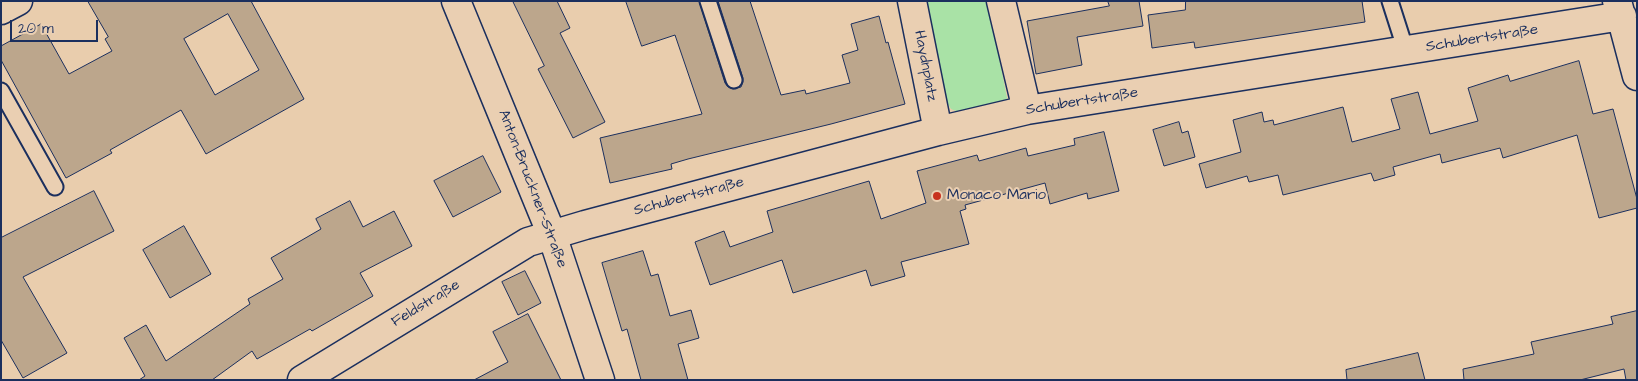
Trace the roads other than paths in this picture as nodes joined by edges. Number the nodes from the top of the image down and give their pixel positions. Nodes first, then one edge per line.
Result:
1 (18, 1) edge
2 (456, 1) edge
3 (708, 1) edge
4 (912, 1) edge
5 (1001, 1) edge
6 (1390, 1) edge
7 (1620, 9) edge
8 (1, 10) edge
9 (1406, 51) junction
10 (1637, 76) edge
11 (734, 80) dead end
12 (1, 91) edge
13 (1028, 110) junction
14 (938, 131) junction
15 (55, 187) dead end
16 (552, 235) junction
17 (302, 380) edge
18 (600, 380) edge

1 - 8 street
2 - 16 street, Anton-Bruckner-Straße
3 - 11 lane
4 - 14 street, Haydnplatz
5 - 13 street
6 - 9 lane
7 - 9 street, Schubertstraße
7 - 10 street
9 - 13 street, Schubertstraße
12 - 15 lane
13 - 14 street, Schubertstraße
14 - 16 street, Schubertstraße
16 - 17 street, Feldstraße
16 - 18 street, Anton-Bruckner-Straße

